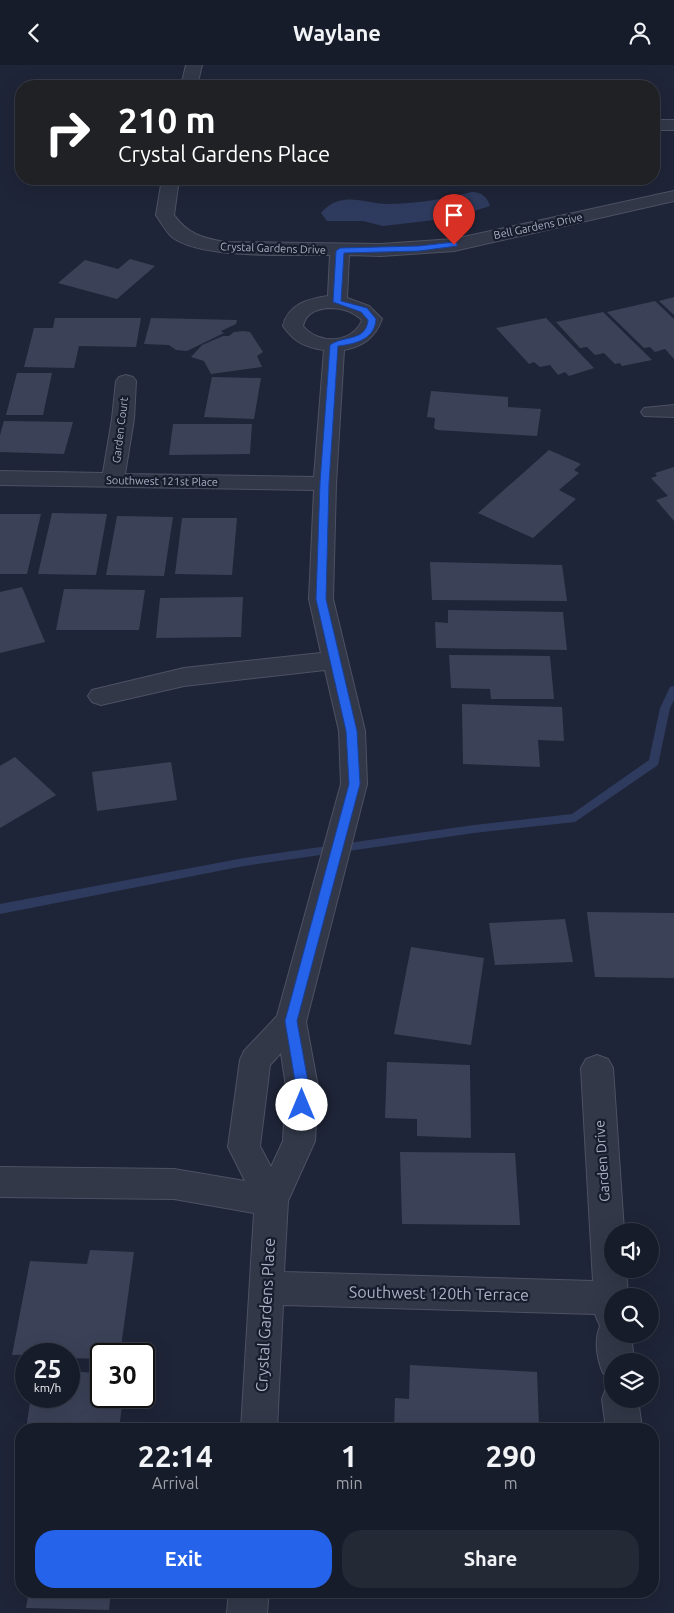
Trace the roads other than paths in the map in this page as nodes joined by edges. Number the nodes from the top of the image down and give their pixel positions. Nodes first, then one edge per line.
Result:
1 (194, 65) edge
2 (190, 80) edge
3 (660, 125) edge
4 (674, 125) edge
5 (169, 185) edge
6 (674, 196) edge
7 (340, 251) junction
8 (337, 302) junction
9 (334, 345) junction
10 (126, 381) dead end
11 (674, 411) edge
12 (651, 412) dead end
13 (0, 478) edge
14 (113, 480) junction
15 (325, 483) junction
16 (336, 660) junction
17 (101, 695) dead end
18 (291, 1021) junction
19 (596, 1068) dead end
20 (0, 1182) edge
21 (272, 1201) junction
22 (268, 1288) junction
23 (611, 1288) edge
24 (604, 1306) edge
25 (621, 1408) edge
26 (259, 1423) edge
27 (623, 1423) edge
28 (248, 1598) edge
29 (247, 1613) edge

1 - 2 street
3 - 4 street
5 - 7 street, Crystal Gardens Drive
6 - 7 street, Bell Gardens Drive
7 - 8 street
8 - 9 street
8 - 9 street
9 - 15 street, Crystal Gardens Place
10 - 14 street, Garden Court
11 - 12 street
13 - 14 street, Southwest 121st Place
14 - 15 street, Southwest 121st Place
15 - 16 street, Crystal Gardens Place
16 - 17 street
16 - 18 street, Crystal Gardens Place
18 - 21 street, Crystal Gardens Place
18 - 21 street, Crystal Gardens Place
19 - 23 street, Garden Drive
20 - 21 street
21 - 22 street, Crystal Gardens Place
22 - 24 street, Southwest 120th Terrace
22 - 26 street, Crystal Gardens Place
25 - 27 street
28 - 29 street

